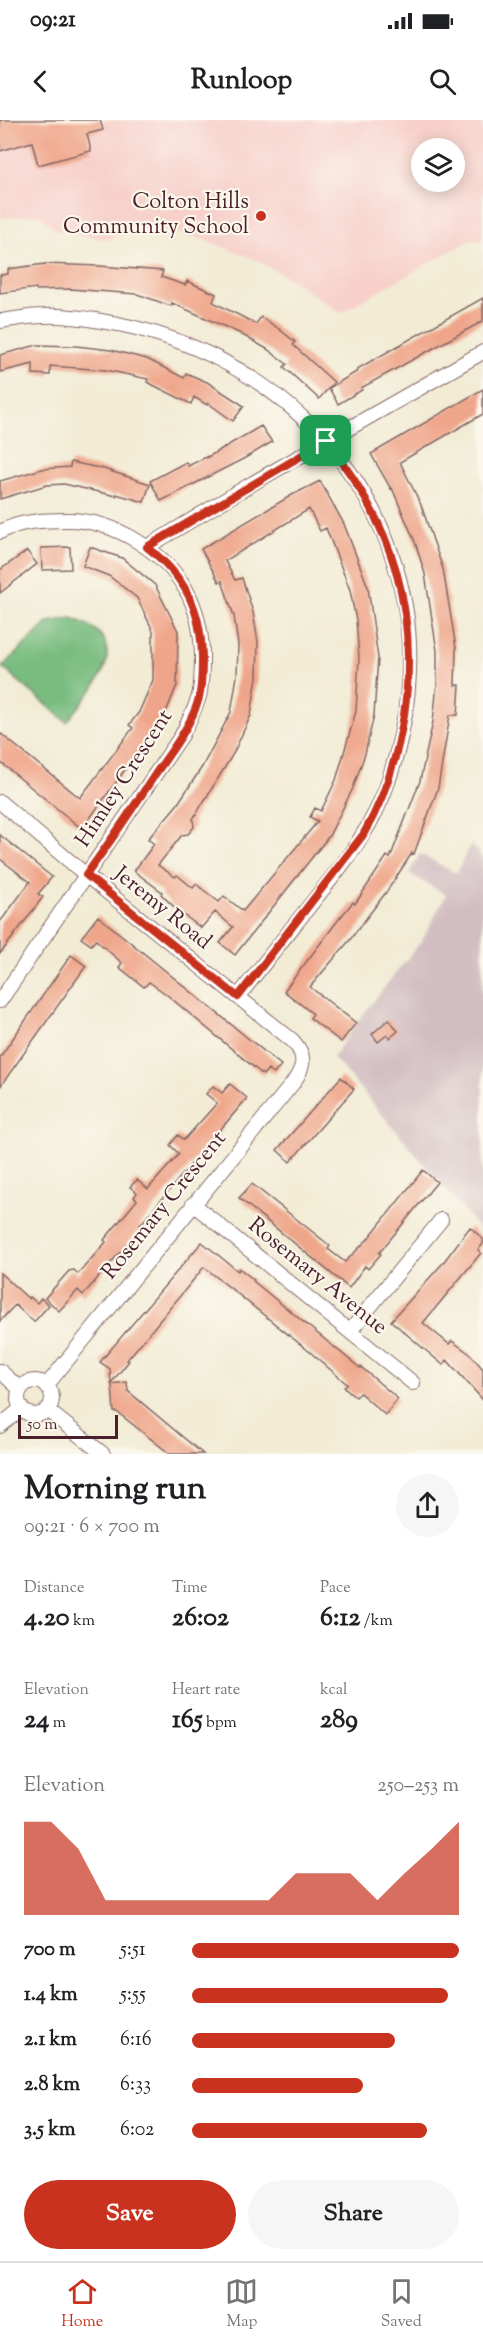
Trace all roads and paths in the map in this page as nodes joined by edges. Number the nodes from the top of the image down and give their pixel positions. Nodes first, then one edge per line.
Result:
1 (0, 321) edge
2 (483, 352) edge
3 (326, 441) junction
4 (0, 532) edge
5 (147, 547) junction
6 (0, 802) edge
7 (86, 875) junction
8 (238, 997) junction
9 (0, 1001) edge
10 (299, 1048) joint
11 (193, 1204) junction
12 (441, 1220) dead end
13 (351, 1330) junction
14 (0, 1371) edge
15 (413, 1383) dead end
16 (46, 1386) junction
17 (20, 1389) junction
18 (21, 1409) junction
19 (47, 1410) junction
20 (0, 1426) edge
21 (103, 1454) edge

1 - 3 street
2 - 3 street
3 - 5 street
3 - 8 street
4 - 5 street, Himley Crescent
5 - 7 street, Himley Crescent
6 - 7 street, Jeremy Road
7 - 8 street, Jeremy Road
7 - 9 street, Himley Crescent
8 - 10 street, Jeremy Road
10 - 11 street, Rosemary Crescent
11 - 13 street, Rosemary Avenue
11 - 16 street, Rosemary Crescent
12 - 13 street
13 - 15 street, Rosemary Avenue
14 - 17 street
16 - 17 street
16 - 19 street
17 - 18 street
18 - 19 street
18 - 20 street
19 - 21 street

